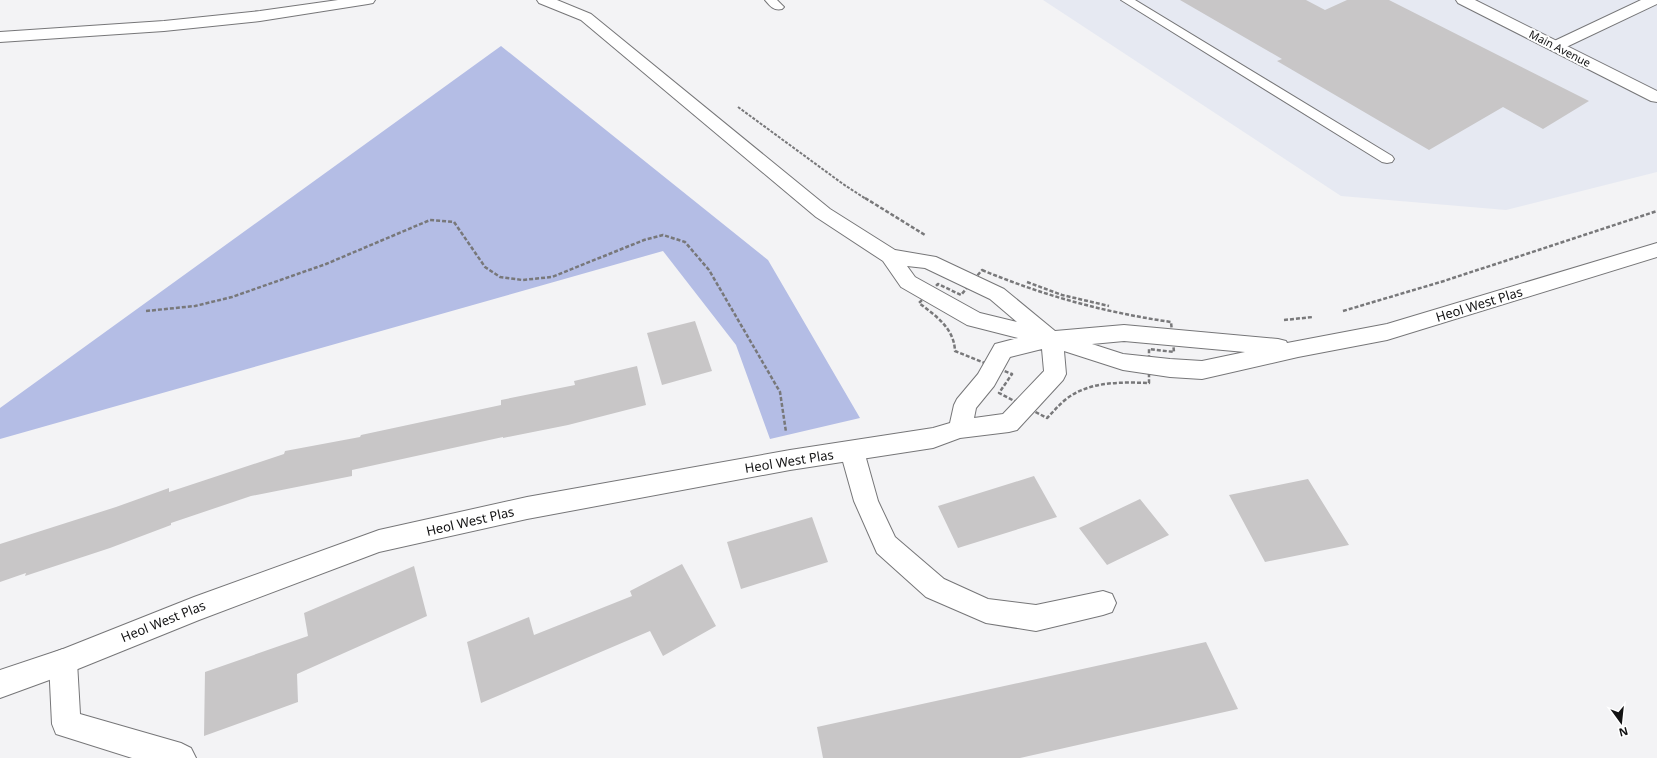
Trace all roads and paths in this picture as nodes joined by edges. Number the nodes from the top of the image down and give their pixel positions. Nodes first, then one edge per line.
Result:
1 (368, 0) edge
2 (544, 0) edge
3 (583, 0) edge
4 (1127, 0) edge
5 (1463, 0) edge
6 (1653, 0) edge
7 (586, 17) junction
8 (0, 37) edge
9 (1556, 46) junction
10 (1657, 97) edge
11 (734, 104) dead end
12 (1387, 159) dead end
13 (1657, 211) edge
14 (929, 238) dead end
15 (1657, 250) edge
16 (890, 256) junction
17 (1026, 282) dead end
18 (1115, 307) dead end
19 (146, 311) dead end
20 (1137, 312) dead end
21 (1338, 313) dead end
22 (1315, 317) dead end
23 (1168, 318) dead end
24 (1278, 320) dead end
25 (1052, 339) junction
26 (1298, 349) junction
27 (960, 428) junction
28 (852, 451) junction
29 (790, 460) junction
30 (1103, 604) dead end
31 (63, 662) junction
32 (0, 684) edge
33 (181, 758) edge

1 - 8 street
2 - 7 street
3 - 7 street
4 - 12 lane
5 - 9 street, Main Avenue
6 - 9 street
7 - 16 street
9 - 10 street, Main Avenue
11 - 14 path
13 - 21 path
15 - 26 street, Heol West Plas
16 - 25 street
16 - 25 street
17 - 18 path
19 - 29 path
20 - 23 path
22 - 24 path
25 - 26 street, Heol West Plas
25 - 26 street, Heol West Plas
25 - 27 street, Heol West Plas
25 - 27 street, Heol West Plas
27 - 28 street, Heol West Plas
28 - 29 street, Heol West Plas
28 - 30 street
29 - 31 street, Heol West Plas
31 - 32 street, Heol West Plas
31 - 33 street

